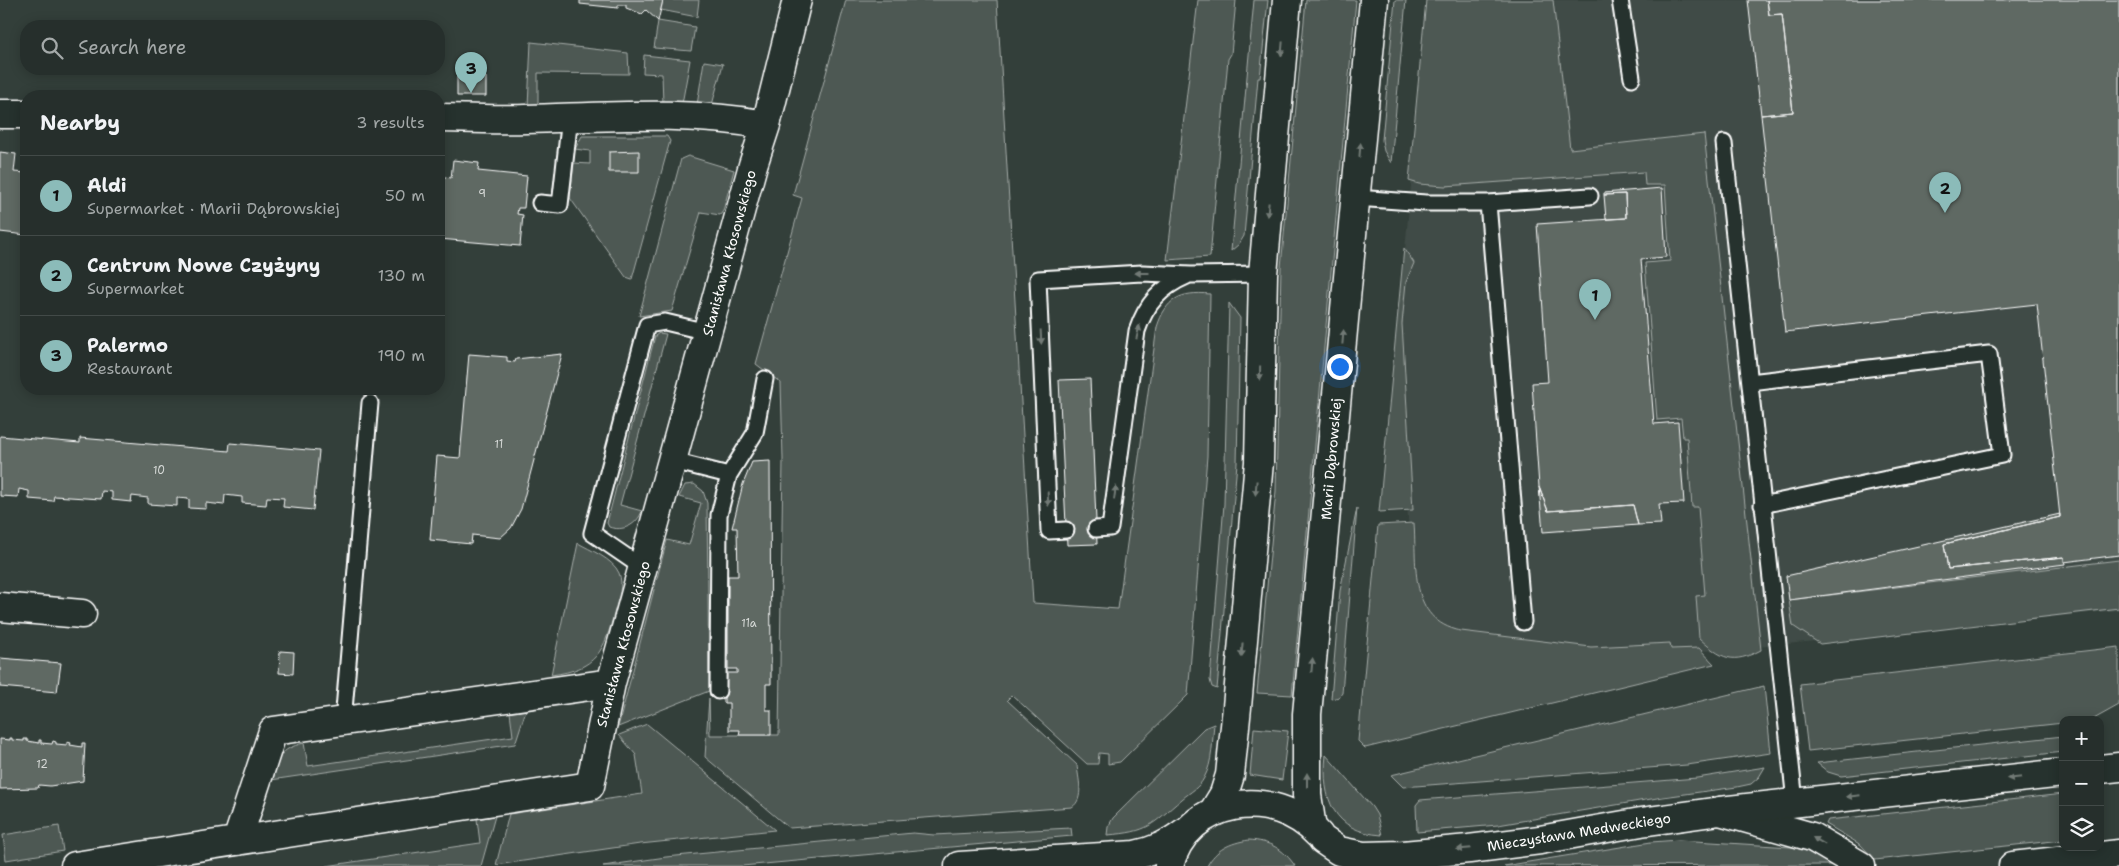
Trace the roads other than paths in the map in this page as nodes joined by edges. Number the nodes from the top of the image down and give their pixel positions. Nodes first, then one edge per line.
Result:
1 (797, 0) edge
2 (1287, 0) edge
3 (1374, 0) edge
4 (1620, 0) edge
5 (1632, 78) dead end
6 (0, 114) edge
7 (20, 114) edge
8 (570, 117) junction
9 (445, 118) edge
10 (766, 125) junction
11 (1724, 143) dead end
12 (1590, 196) dead end
13 (1356, 198) junction
14 (540, 202) dead end
15 (1488, 203) junction
16 (1263, 274) junction
17 (1191, 275) junction
18 (707, 332) junction
19 (765, 379) dead end
20 (1750, 382) junction
21 (370, 403) dead end
22 (672, 461) junction
23 (729, 475) junction
24 (1762, 505) junction
25 (1096, 529) dead end
26 (1066, 530) dead end
27 (643, 568) junction
28 (0, 607) edge
29 (82, 614) dead end
30 (1523, 622) dead end
31 (611, 683) junction
32 (718, 691) dead end
33 (343, 722) junction
34 (2119, 767) edge
35 (2104, 769) edge
36 (2059, 773) edge
37 (1795, 802) junction
38 (1720, 811) junction
39 (1214, 812) junction
40 (1185, 832) junction
41 (1318, 834) junction
42 (237, 841) junction
43 (2119, 854) edge
44 (75, 866) edge
45 (958, 866) edge
46 (1169, 866) edge
47 (1334, 866) edge
48 (1862, 866) edge
49 (2014, 866) edge

1 - 10 street, Stanisława Kłosowskiego
2 -> 16 street
13 -> 3 street, Marii Dąbrowskiej
4 - 5 lane
6 - 7 street
8 - 9 street
8 - 10 street
8 - 14 lane
10 - 18 street, Stanisława Kłosowskiego
11 - 20 lane
12 - 15 lane
13 - 15 lane
41 -> 13 street, Marii Dąbrowskiej
15 - 30 lane
16 - 17 lane
16 -> 39 street
25 -> 17 lane
17 -> 26 lane
18 - 22 street, Stanisława Kłosowskiego
18 - 27 lane
19 - 23 lane
20 - 24 lane
20 - 24 lane
21 - 33 lane
22 - 23 lane
22 - 27 street, Stanisława Kłosowskiego
23 - 32 lane
24 - 37 lane
27 - 31 street, Stanisława Kłosowskiego
28 - 29 street
31 - 33 street
31 - 42 street, Stanisława Kłosowskiego
33 - 42 street
34 - 35 street
36 -> 37 street, Mieczysława Medweckiego
37 - 38 street, Mieczysława Medweckiego
38 -> 41 street, Mieczysława Medweckiego
48 -> 38 street, Mieczysława Medweckiego
39 - 40 street
39 - 41 street, Mieczysława Medweckiego
40 - 45 street
40 - 46 street
41 - 47 street, Marii Dąbrowskiej
42 - 44 street, Stanisława Kłosowskiego
43 - 49 street

